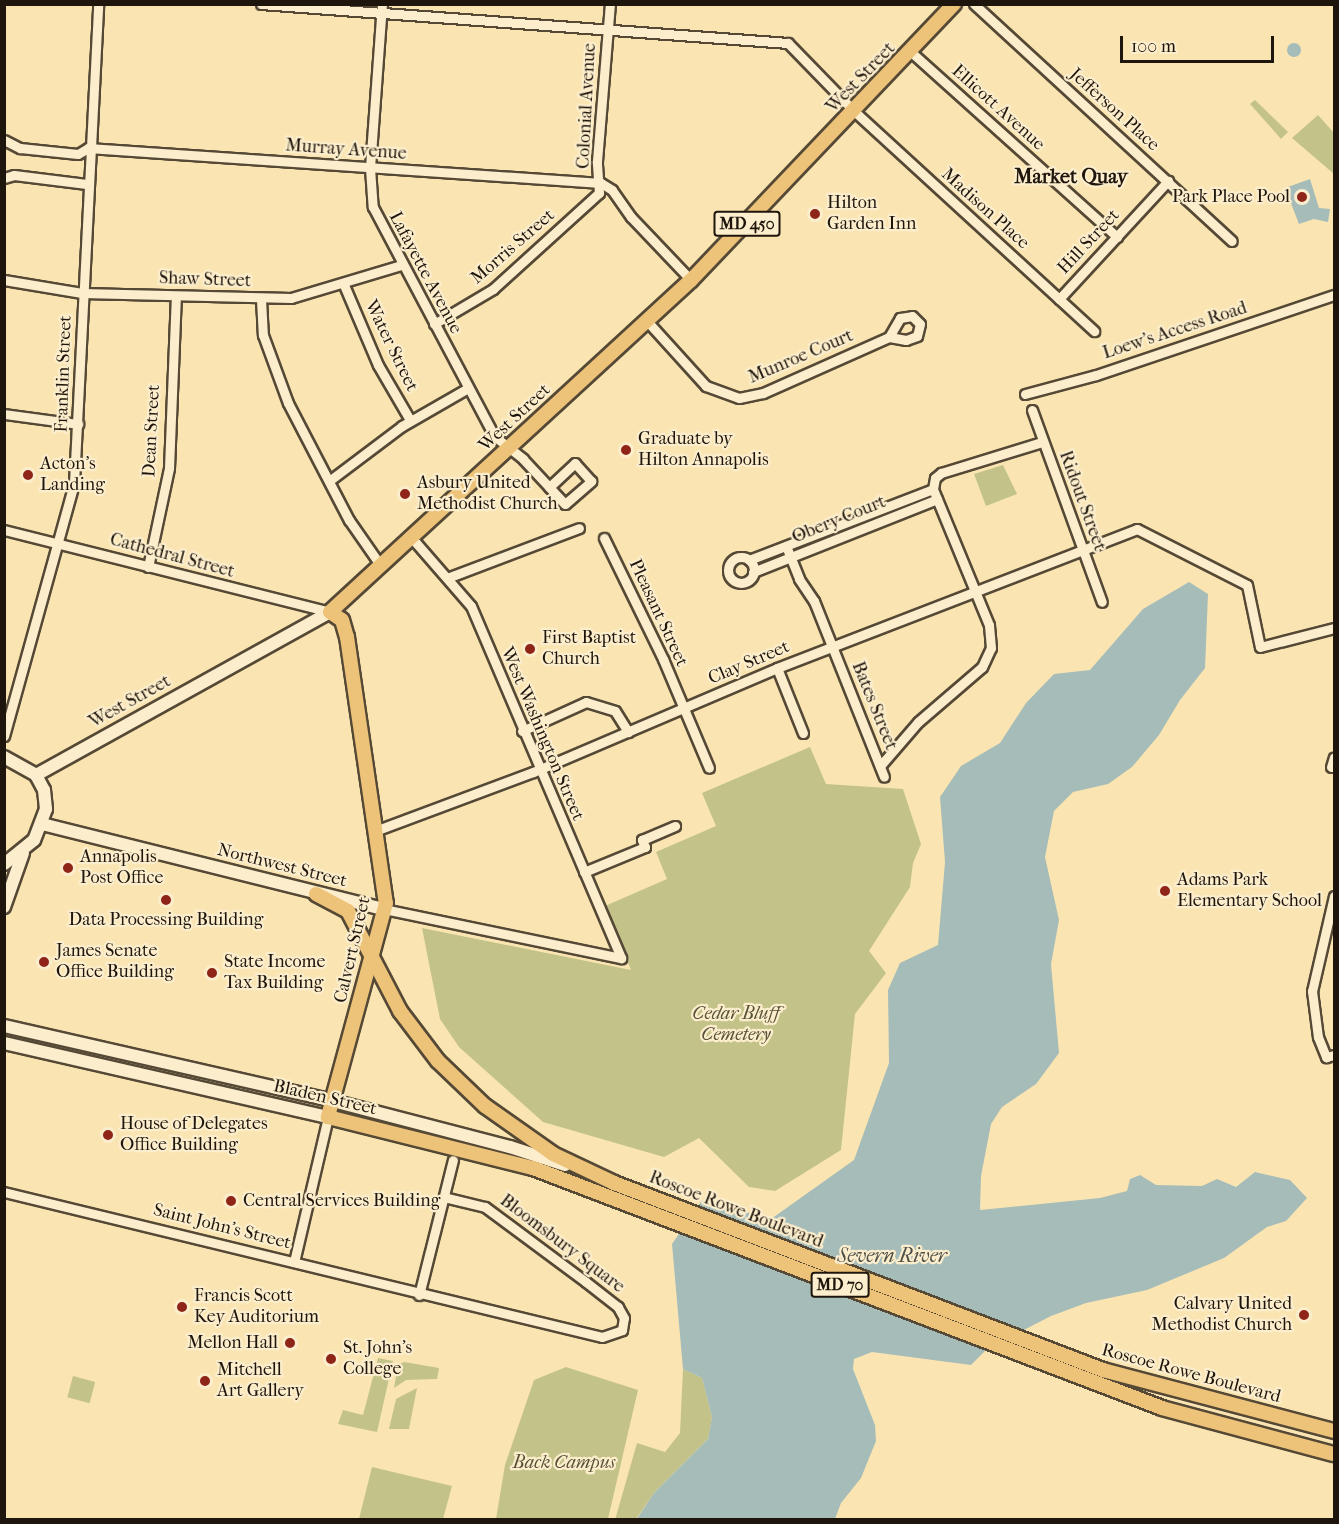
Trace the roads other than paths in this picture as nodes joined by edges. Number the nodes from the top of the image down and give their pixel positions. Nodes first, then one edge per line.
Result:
1 (98, 4) edge
2 (261, 4) edge
3 (610, 4) edge
4 (954, 4) edge
5 (974, 4) edge
6 (382, 9) edge
7 (608, 29) junction
8 (911, 52) junction
9 (854, 111) junction
10 (4, 140) edge
11 (88, 148) junction
12 (370, 168) junction
13 (4, 178) edge
14 (1168, 182) junction
15 (601, 183) junction
16 (87, 184) junction
17 (1117, 237) junction
18 (1232, 241) dead end
19 (401, 265) junction
20 (4, 280) edge
21 (692, 280) junction
22 (344, 285) junction
23 (82, 293) junction
24 (1335, 295) edge
25 (176, 296) junction
26 (261, 299) junction
27 (1059, 299) junction
28 (646, 321) junction
29 (434, 324) junction
30 (1094, 331) dead end
31 (889, 337) dead end
32 (468, 388) junction
33 (1025, 394) dead end
34 (1032, 410) dead end
35 (4, 414) edge
36 (410, 420) junction
37 (78, 424) junction
38 (1042, 442) junction
39 (509, 448) junction
40 (329, 481) junction
41 (549, 487) junction
42 (933, 489) junction
43 (937, 499) junction
44 (579, 528) dead end
45 (4, 530) edge
46 (411, 537) junction
47 (604, 538) dead end
48 (60, 544) junction
49 (786, 546) junction
50 (1082, 547) junction
51 (791, 557) junction
52 (749, 560) junction
53 (381, 566) junction
54 (148, 567) junction
55 (753, 572) junction
56 (447, 578) junction
57 (975, 590) junction
58 (1102, 602) dead end
59 (330, 612) junction
60 (1335, 628) edge
61 (832, 647) junction
62 (777, 668) junction
63 (683, 709) junction
64 (522, 731) junction
65 (628, 732) junction
66 (804, 733) dead end
67 (4, 736) edge
68 (4, 757) edge
69 (1335, 757) edge
70 (880, 766) junction
71 (1331, 767) dead end
72 (709, 768) dead end
73 (540, 770) junction
74 (36, 775) junction
75 (884, 777) dead end
76 (42, 824) junction
77 (675, 826) dead end
78 (375, 831) junction
79 (23, 853) junction
80 (4, 864) edge
81 (584, 872) junction
82 (316, 894) junction
83 (1334, 900) edge
84 (4, 907) edge
85 (384, 909) junction
86 (621, 957) joint
87 (372, 960) junction
88 (4, 1026) edge
89 (4, 1043) edge
90 (1335, 1055) edge
91 (333, 1101) junction
92 (328, 1117) junction
93 (453, 1160) dead end
94 (594, 1175) junction
95 (4, 1192) edge
96 (444, 1197) junction
97 (634, 1198) junction
98 (294, 1262) junction
99 (419, 1295) junction
100 (431, 1298) joint
101 (1335, 1431) edge
102 (1335, 1454) edge

1 - 11 street, Franklin Street
2 - 6 street, Madison Place
3 - 7 street, Colonial Avenue
4 - 8 main road, West Street / MD 450
5 - 14 street, Jefferson Place
6 - 7 street, Madison Place
6 - 12 street, Lafayette Avenue
7 - 9 street, Madison Place
7 - 15 street, Colonial Avenue
8 - 9 main road, West Street / MD 450
8 - 17 street, Ellicott Avenue
9 - 21 main road, West Street / MD 450
9 - 27 street, Madison Place
10 - 11 street, Murray Avenue
11 - 12 street, Murray Avenue
11 - 16 street, Franklin Street
12 - 15 street, Murray Avenue
12 - 19 street, Lafayette Avenue
13 - 16 street
14 - 17 street, Hill Street
14 - 18 street, Jefferson Place
15 - 21 street, Colonial Avenue
15 - 29 street, Morris Street
16 - 23 street, Franklin Street
17 - 27 street, Hill Street
19 - 22 street, Shaw Street
19 - 29 street, Lafayette Avenue
20 - 23 street, Shaw Street
21 - 28 main road, West Street / MD 450
22 - 26 street, Shaw Street
22 - 36 street, Water Street
23 - 25 street, Shaw Street
23 - 37 street, Franklin Street
24 - 33 street, Loew's Access Road
25 - 26 street, Shaw Street
25 - 54 street, Dean Street
26 - 40 street
27 - 30 street, Madison Place
28 - 31 street, Munroe Court
28 - 39 main road, West Street / MD 450
29 - 32 street, Lafayette Avenue
32 - 36 street
32 - 39 street, Lafayette Avenue
34 - 38 street, Ridout Street
35 - 37 street
36 - 40 street
37 - 48 street, Franklin Street
38 - 42 street
38 - 50 street, Ridout Street
39 - 41 street, Lafayette Avenue
39 - 46 main road, West Street / MD 450
40 - 53 street
41 - 41 street, Lafayette Avenue
42 - 43 street
42 - 49 street, Obery Court
43 - 51 street, Obery Court
43 - 57 street
44 - 56 street
45 - 48 street, Cathedral Street
46 - 53 main road, West Street / MD 450
46 - 56 street, West Washington Street
47 - 63 street, Pleasant Street
48 - 54 street, Cathedral Street
48 - 67 street, Franklin Street
49 - 51 street, Bates Street
49 - 52 street, Obery Court
50 - 57 street, Clay Street
50 - 58 street, Ridout Street
50 - 60 street, Clay Street
51 - 55 street, Obery Court
51 - 61 street, Bates Street
52 - 55 street
52 - 55 street, Obery Court
53 - 59 main road, West Street / MD 450
54 - 59 street, Cathedral Street
56 - 64 street, West Washington Street
57 - 61 street, Clay Street
57 - 70 street
59 - 74 main road, West Street / MD 450
59 - 78 main road, Calvert Street
61 - 62 street, Clay Street
61 - 70 street, Bates Street
62 - 63 street, Clay Street
62 - 66 street
63 - 65 street, Clay Street
63 - 72 street, Pleasant Street
64 - 65 street
64 - 73 street, West Washington Street
65 - 73 street, Clay Street
68 - 74 main road
69 - 71 street
70 - 75 street, Bates Street
73 - 78 street, Clay Street
73 - 81 street, West Washington Street
74 - 76 main road
76 - 79 main road
76 - 82 main road, Northwest Street
77 - 81 street
78 - 85 main road, Calvert Street
79 - 80 main road
79 - 84 main road
81 - 86 street, West Washington Street
82 - 85 main road, Northwest Street
82 - 87 main road, Roscoe Rowe Boulevard
83 - 90 street
85 - 86 street, Northwest Street
85 - 87 main road, Calvert Street
87 - 91 main road, Calvert Street
87 - 94 main road, Roscoe Rowe Boulevard
88 - 91 main road, Bladen Street / MD 70
89 - 92 main road, Bladen Street / MD 70
91 - 92 main road, Calvert Street
91 - 94 main road, Bladen Street / MD 70
92 - 97 main road, Bladen Street / MD 70
92 - 98 street, Calvert Street
93 - 96 street
94 - 97 main road, Roscoe Rowe Boulevard / MD 70
95 - 98 street, Saint John's Street
96 - 99 street
96 - 100 street, Bloomsbury Square
97 - 101 main road, Roscoe Rowe Boulevard / MD 70
97 - 102 main road, Roscoe Rowe Boulevard / MD 70
98 - 99 street, Saint John's Street
99 - 100 street, Saint John's Street

